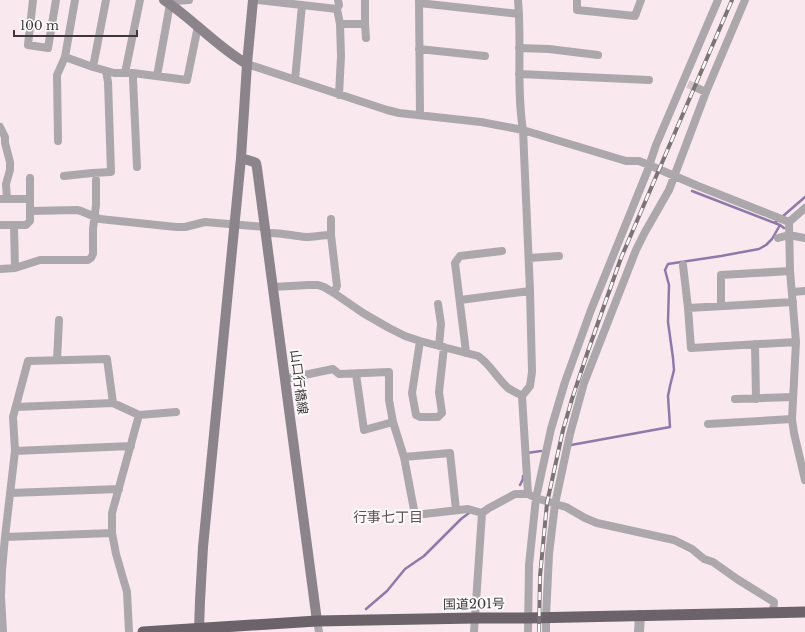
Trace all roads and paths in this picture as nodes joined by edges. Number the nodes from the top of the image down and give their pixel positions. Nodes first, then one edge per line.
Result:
1 (33, 0) edge
2 (56, 0) edge
3 (75, 0) edge
4 (106, 0) edge
5 (140, 0) edge
6 (189, 0) edge
7 (253, 0) edge
8 (262, 0) edge
9 (338, 0) edge
10 (365, 0) edge
11 (518, 0) edge
12 (577, 0) edge
13 (641, 0) edge
14 (718, 0) edge
15 (745, 0) edge
16 (167, 2) edge
17 (419, 2) edge
18 (302, 5) junction
19 (337, 9) junction
20 (519, 14) junction
21 (340, 24) junction
22 (365, 24) junction
23 (198, 26) junction
24 (366, 38) dead end
25 (519, 48) junction
26 (419, 49) junction
27 (598, 55) dead end
28 (485, 56) dead end
29 (65, 57) junction
30 (247, 64) junction
31 (93, 67) junction
32 (106, 71) junction
33 (129, 73) junction
34 (519, 74) junction
35 (157, 76) junction
36 (295, 80) junction
37 (649, 80) dead end
38 (696, 88) tunnel mouth
39 (706, 92) junction
40 (339, 94) junction
41 (420, 115) junction
42 (0, 127) edge
43 (523, 130) junction
44 (58, 141) dead end
45 (3, 143) edge
46 (241, 158) junction
47 (649, 165) junction
48 (137, 167) dead end
49 (674, 175) junction
50 (64, 176) dead end
51 (30, 178) dead end
52 (96, 180) dead end
53 (3, 199) edge
54 (30, 199) junction
55 (805, 208) edge
56 (30, 211) junction
57 (94, 217) junction
58 (331, 219) dead end
59 (789, 222) junction
60 (234, 224) junction
61 (0, 225) edge
62 (14, 225) junction
63 (265, 230) junction
64 (331, 235) junction
65 (789, 235) junction
66 (778, 238) dead end
67 (805, 238) edge
68 (502, 251) dead end
69 (559, 256) dead end
70 (529, 258) junction
71 (683, 265) dead end
72 (15, 268) junction
73 (0, 269) edge
74 (790, 271) junction
75 (273, 287) junction
76 (530, 291) junction
77 (805, 291) edge
78 (792, 292) junction
79 (334, 293) junction
80 (460, 300) junction
81 (793, 302) junction
82 (438, 304) dead end
83 (721, 306) junction
84 (688, 308) junction
85 (59, 320) dead end
86 (420, 342) junction
87 (796, 342) junction
88 (755, 344) junction
89 (442, 347) junction
90 (466, 353) junction
91 (57, 360) junction
92 (356, 374) junction
93 (285, 379) junction
94 (522, 396) junction
95 (793, 397) junction
96 (735, 399) dead end
97 (756, 399) junction
98 (113, 403) junction
99 (16, 407) junction
100 (176, 412) dead end
101 (139, 415) junction
102 (792, 419) junction
103 (394, 422) junction
104 (708, 424) dead end
105 (131, 446) junction
106 (15, 451) junction
107 (404, 457) junction
108 (805, 480) edge
109 (119, 489) junction
110 (10, 493) junction
111 (528, 494) junction
112 (536, 498) junction
113 (555, 504) junction
114 (456, 510) junction
115 (482, 513) junction
116 (112, 534) junction
117 (5, 537) junction
118 (773, 612) junction
119 (805, 612) edge
120 (640, 615) junction
121 (546, 617) junction
122 (475, 618) junction
123 (528, 618) junction
124 (318, 626) edge
125 (199, 630) edge
126 (3, 632) edge
127 (129, 632) edge
128 (143, 632) edge
129 (474, 632) edge
130 (528, 632) edge
131 (546, 632) edge
132 (639, 632) edge

1 - 2 street
3 - 29 street
4 - 31 street
5 - 33 street
6 - 16 street
7 - 30 main road
8 - 18 street
9 - 19 street
10 - 22 street
11 - 20 street
12 - 13 street
14 - 47 street
15 - 39 street
16 - 23 main road
16 - 35 street
17 - 20 street
17 - 26 street
18 - 19 street
18 - 36 street
19 - 21 street
20 - 25 street
21 - 22 street
21 - 40 street
22 - 24 street
23 - 30 main road
23 - 35 street
25 - 27 street
25 - 34 street
26 - 28 street
26 - 41 street
29 - 31 street
29 - 44 street
30 - 36 street
30 - 46 main road
31 - 32 street
32 - 33 street
32 - 50 street
33 - 35 street
33 - 48 street
34 - 37 street
34 - 43 street
36 - 40 street
38 - 39 street
39 - 49 street
40 - 41 street
41 - 43 street
42 - 45 street
43 - 47 street
43 - 70 street
45 - 53 street
46 - 60 main road
46 - 63 main road, 山口行橋線
47 - 49 street
47 - 112 street
49 - 59 street
49 - 113 street
51 - 54 street
52 - 57 street
53 - 54 street
54 - 56 street
55 - 59 street
56 - 57 street
56 - 62 street
57 - 60 street
57 - 72 street
58 - 64 street
59 - 65 street
60 - 63 street
60 - 125 main road
61 - 62 street
62 - 72 street
63 - 64 street
63 - 75 main road, 山口行橋線
64 - 79 street
65 - 66 street
65 - 67 street
65 - 74 street
68 - 80 street
69 - 70 street
70 - 76 street
71 - 84 street
72 - 73 street
74 - 78 street
74 - 83 street
75 - 79 street
75 - 93 main road, 山口行橋線
76 - 80 street
76 - 94 street
77 - 78 street
78 - 81 street
79 - 86 street
80 - 90 street
81 - 83 street
81 - 87 street
82 - 89 street
83 - 84 street
84 - 88 street
85 - 91 street
86 - 89 street
86 - 89 street
87 - 88 street
87 - 95 street
88 - 97 street
89 - 90 street
90 - 94 street
91 - 98 street
91 - 99 street
92 - 93 street
92 - 103 street
92 - 103 street
93 - 124 main road, 山口行橋線
94 - 111 street
95 - 97 street
95 - 102 street
96 - 97 street
98 - 99 street
98 - 101 street
99 - 106 street
100 - 101 street
101 - 105 street
102 - 104 street
102 - 108 street
103 - 107 street
105 - 106 street
105 - 109 street
106 - 110 street
107 - 114 street
107 - 114 street
109 - 110 street
109 - 116 street
110 - 117 street
111 - 112 street
111 - 115 street
112 - 113 street
112 - 123 street
113 - 118 street
113 - 121 street
114 - 115 street
115 - 122 street
116 - 117 street
116 - 127 street
117 - 126 street
118 - 119 highway, 国道201号
118 - 120 highway, 国道201号
120 - 121 highway, 国道201号
120 - 132 street
121 - 123 highway, 国道201号
121 - 131 street
122 - 123 highway, 国道201号
122 - 124 highway, 国道201号
122 - 129 street
123 - 130 street
124 - 125 highway, 国道201号
125 - 128 highway, 国道201号

